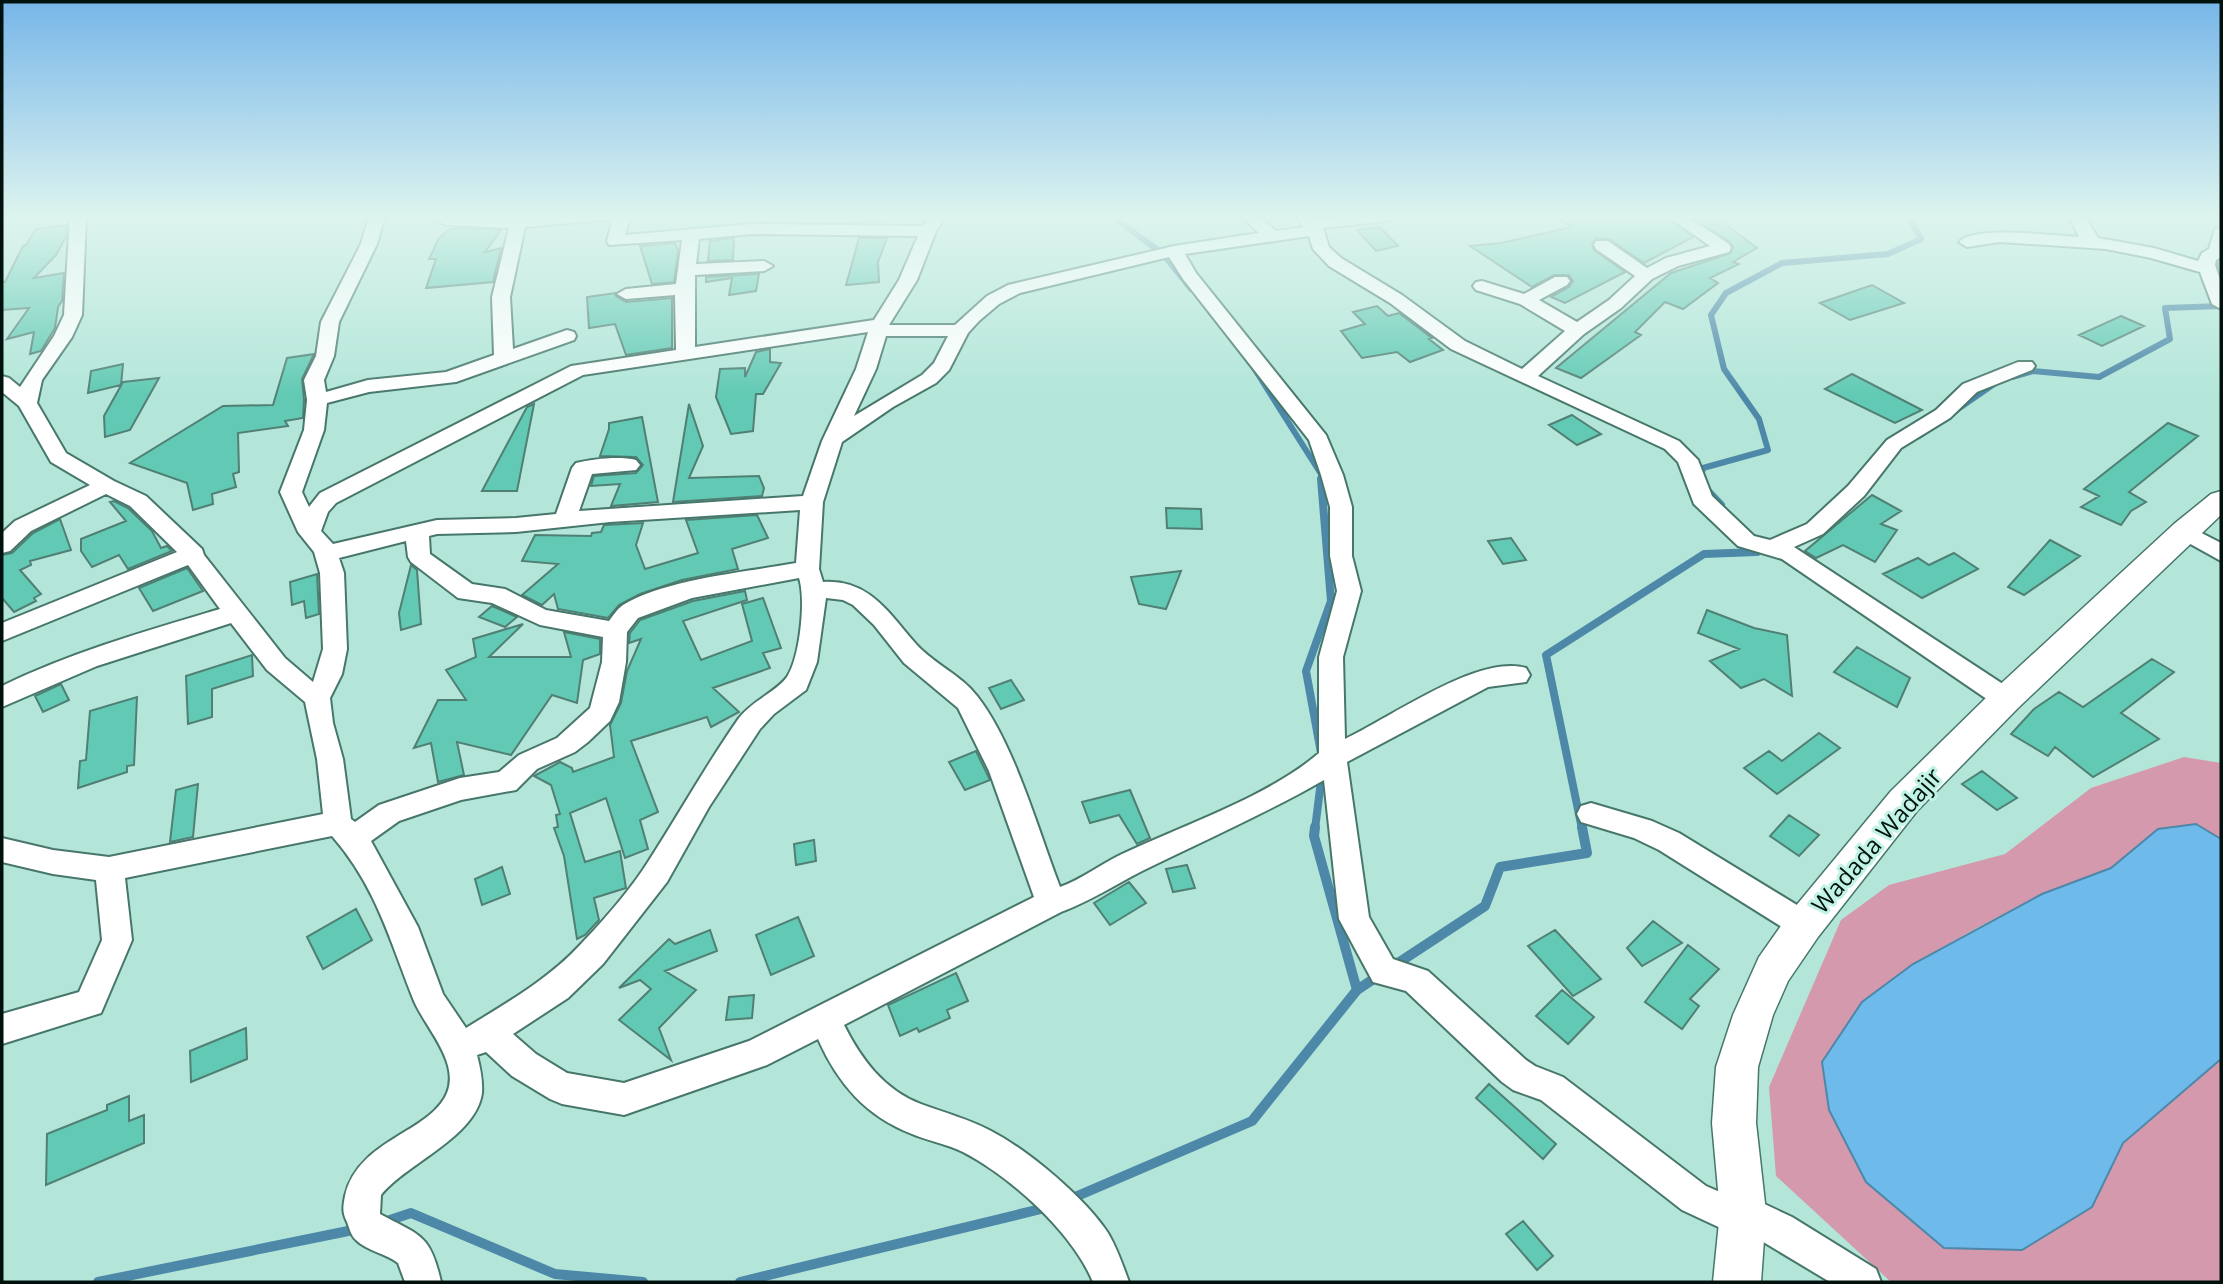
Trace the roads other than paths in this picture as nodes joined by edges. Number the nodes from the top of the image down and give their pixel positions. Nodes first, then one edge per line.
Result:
1 (75, 276) edge
2 (353, 276) edge
3 (503, 276) edge
4 (687, 276) edge
5 (910, 276) edge
6 (1069, 276) edge
7 (1190, 276) edge
8 (1358, 276) edge
9 (1645, 276) edge
10 (2210, 276) edge
11 (1561, 281) dead end
12 (1482, 286) dead end
13 (684, 289) junction
14 (626, 294) dead end
15 (1526, 300) junction
16 (2221, 304) edge
17 (879, 328) junction
18 (1577, 330) junction
19 (960, 331) junction
20 (567, 335) dead end
21 (685, 352) junction
22 (504, 357) junction
23 (2025, 366) dead end
24 (1526, 376) junction
25 (2, 382) edge
26 (317, 400) junction
27 (27, 403) junction
28 (832, 441) junction
29 (629, 465) dead end
30 (106, 486) junction
31 (2221, 500) edge
32 (812, 502) junction
33 (565, 520) junction
34 (417, 531) junction
35 (2184, 531) junction
36 (309, 532) junction
37 (2, 545) edge
38 (1775, 547) junction
39 (2221, 552) edge
40 (194, 554) junction
41 (327, 554) junction
42 (811, 580) junction
43 (238, 612) junction
44 (615, 630) junction
45 (2, 632) edge
46 (1517, 676) dead end
47 (2, 697) edge
48 (317, 698) junction
49 (2006, 699) junction
50 (1332, 757) junction
51 (1591, 814) dead end
52 (345, 831) junction
53 (2, 850) edge
54 (109, 869) junction
55 (1051, 903) junction
56 (1804, 925) junction
57 (825, 1017) junction
58 (2, 1029) edge
59 (488, 1033) junction
60 (460, 1048) junction
61 (1742, 1216) junction
62 (423, 1282) edge
63 (1111, 1282) edge
64 (1737, 1282) edge
65 (1863, 1282) edge

1 - 27 street
2 - 26 street
3 - 22 street
4 - 13 street
5 - 17 street
6 - 19 street
7 - 50 street
8 - 24 street
9 - 18 street
10 - 16 street
11 - 15 street
12 - 15 street
13 - 14 street
13 - 21 street
15 - 18 street
17 - 19 street
17 - 21 street
17 - 28 street
18 - 24 street
19 - 28 street
20 - 22 street
21 - 36 street
22 - 26 street
23 - 38 street
24 - 38 street
25 - 27 street
26 - 36 street
27 - 30 street
28 - 32 street
29 - 33 street
30 - 37 street
30 - 40 street
31 - 35 street, Wadada Wadajir
32 - 33 street
32 - 42 street
33 - 34 street
34 - 41 street
34 - 44 street
35 - 39 street
35 - 49 street, Wadada Wadajir
36 - 41 street
38 - 49 street
40 - 43 street
40 - 45 street
41 - 48 street
42 - 44 street
42 - 55 street
42 - 59 street
43 - 47 street
43 - 48 street
44 - 52 street
46 - 50 street
48 - 52 street
49 - 56 street, Wadada Wadajir
50 - 55 street
50 - 61 street
51 - 56 street
52 - 54 street
52 - 60 street
53 - 54 street
54 - 58 street
55 - 57 street
56 - 61 street, Wadada Wadajir
57 - 59 street
57 - 63 street
59 - 60 street
60 - 62 street
61 - 64 street, Wadada Wadajir
61 - 65 street

